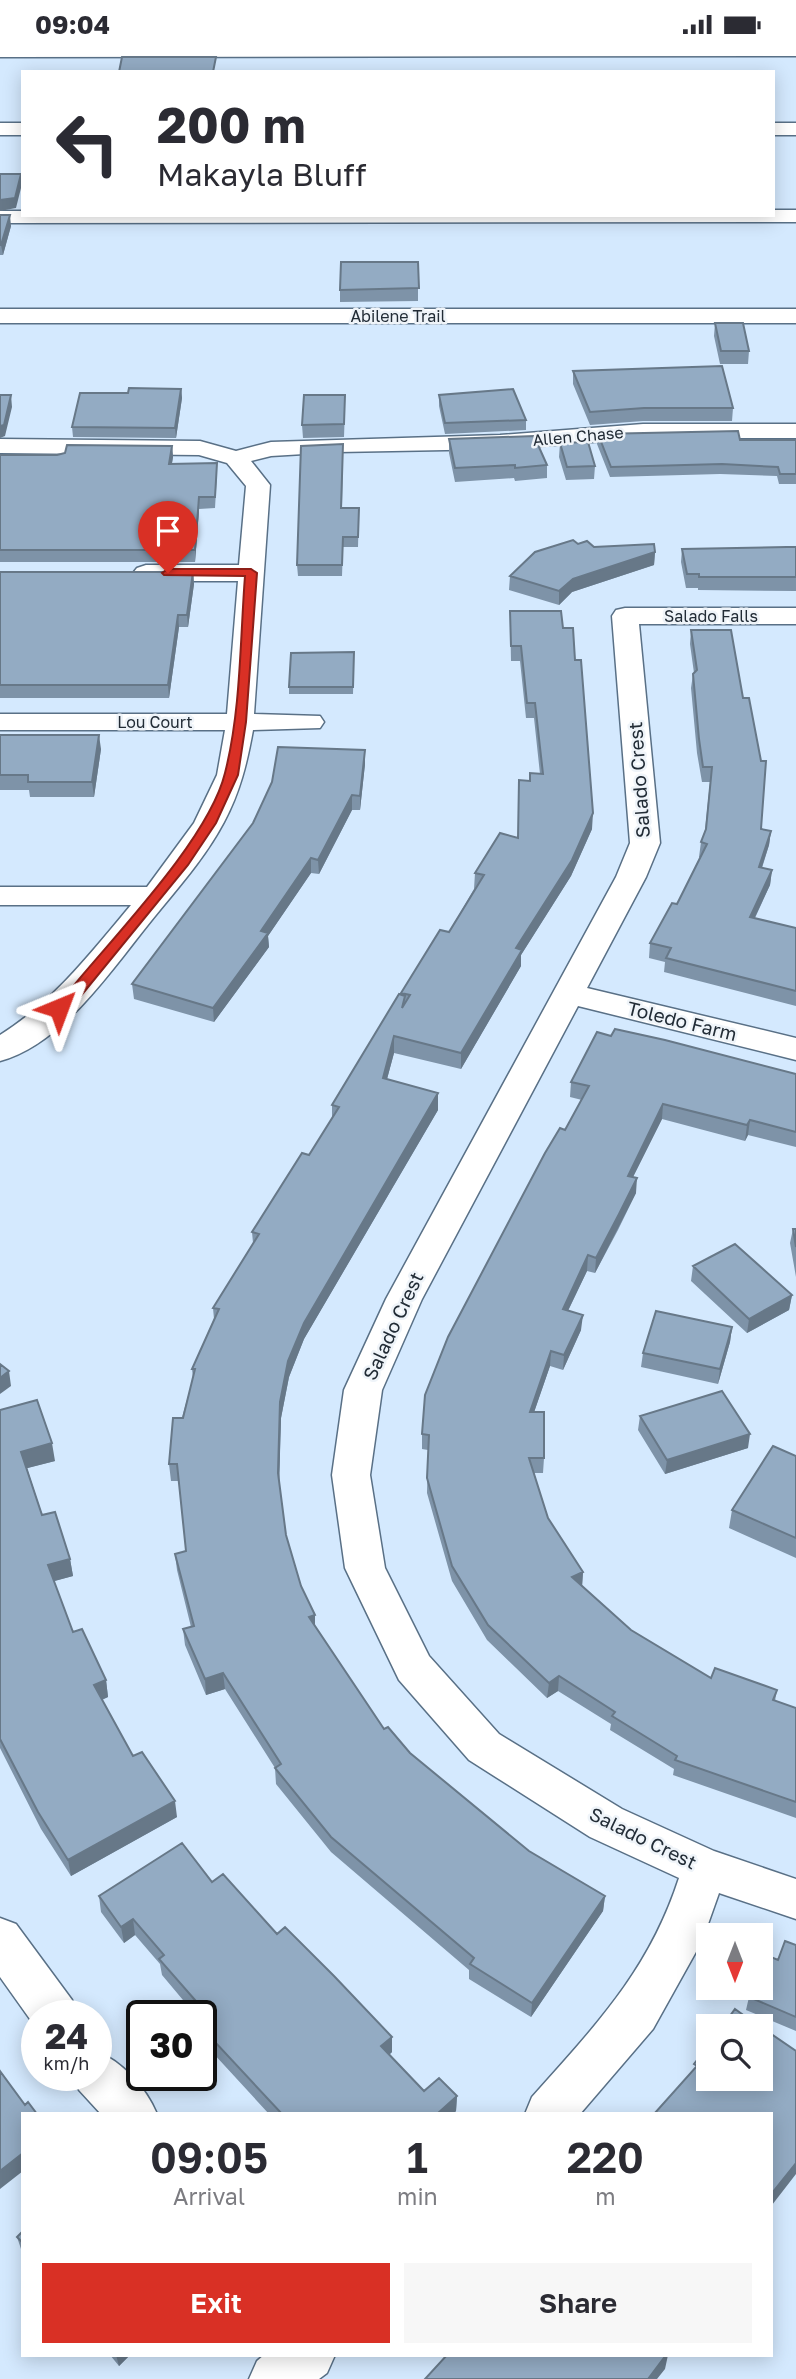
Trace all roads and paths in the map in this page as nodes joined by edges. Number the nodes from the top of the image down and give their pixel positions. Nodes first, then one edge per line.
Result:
1 (796, 51) edge
2 (0, 52) edge
3 (0, 129) edge
4 (21, 129) edge
5 (775, 129) edge
6 (796, 129) edge
7 (775, 216) edge
8 (796, 216) edge
9 (0, 217) edge
10 (21, 217) edge
11 (0, 316) edge
12 (796, 316) edge
13 (796, 431) edge
14 (0, 446) edge
15 (234, 458) junction
16 (126, 573) edge
17 (251, 573) junction
18 (625, 616) joint
19 (796, 616) edge
20 (0, 722) edge
21 (240, 722) junction
22 (310, 722) dead end
23 (0, 896) edge
24 (155, 896) junction
25 (568, 993) junction
26 (0, 1049) edge
27 (796, 1049) edge
28 (704, 1868) junction
29 (796, 1899) edge
30 (0, 1939) edge
31 (44, 2000) edge
32 (112, 2091) edge
33 (131, 2112) edge
34 (550, 2112) edge
35 (306, 2357) edge
36 (275, 2379) edge

1 - 2 street
3 - 4 street
5 - 6 street
7 - 8 street
9 - 10 street
11 - 12 street, Abilene Trail
13 - 15 street, Allen Chase
14 - 15 street
15 - 17 street
16 - 17 street
17 - 21 street
18 - 19 street, Salado Falls
18 - 25 street, Salado Crest
20 - 21 street, Lou Court
21 - 22 street, Lou Court
21 - 24 street
23 - 24 street
24 - 26 street
25 - 27 street, Toledo Farm
25 - 28 street, Salado Crest
28 - 29 street, Salado Crest
28 - 34 street
30 - 31 street
32 - 33 street
35 - 36 street

